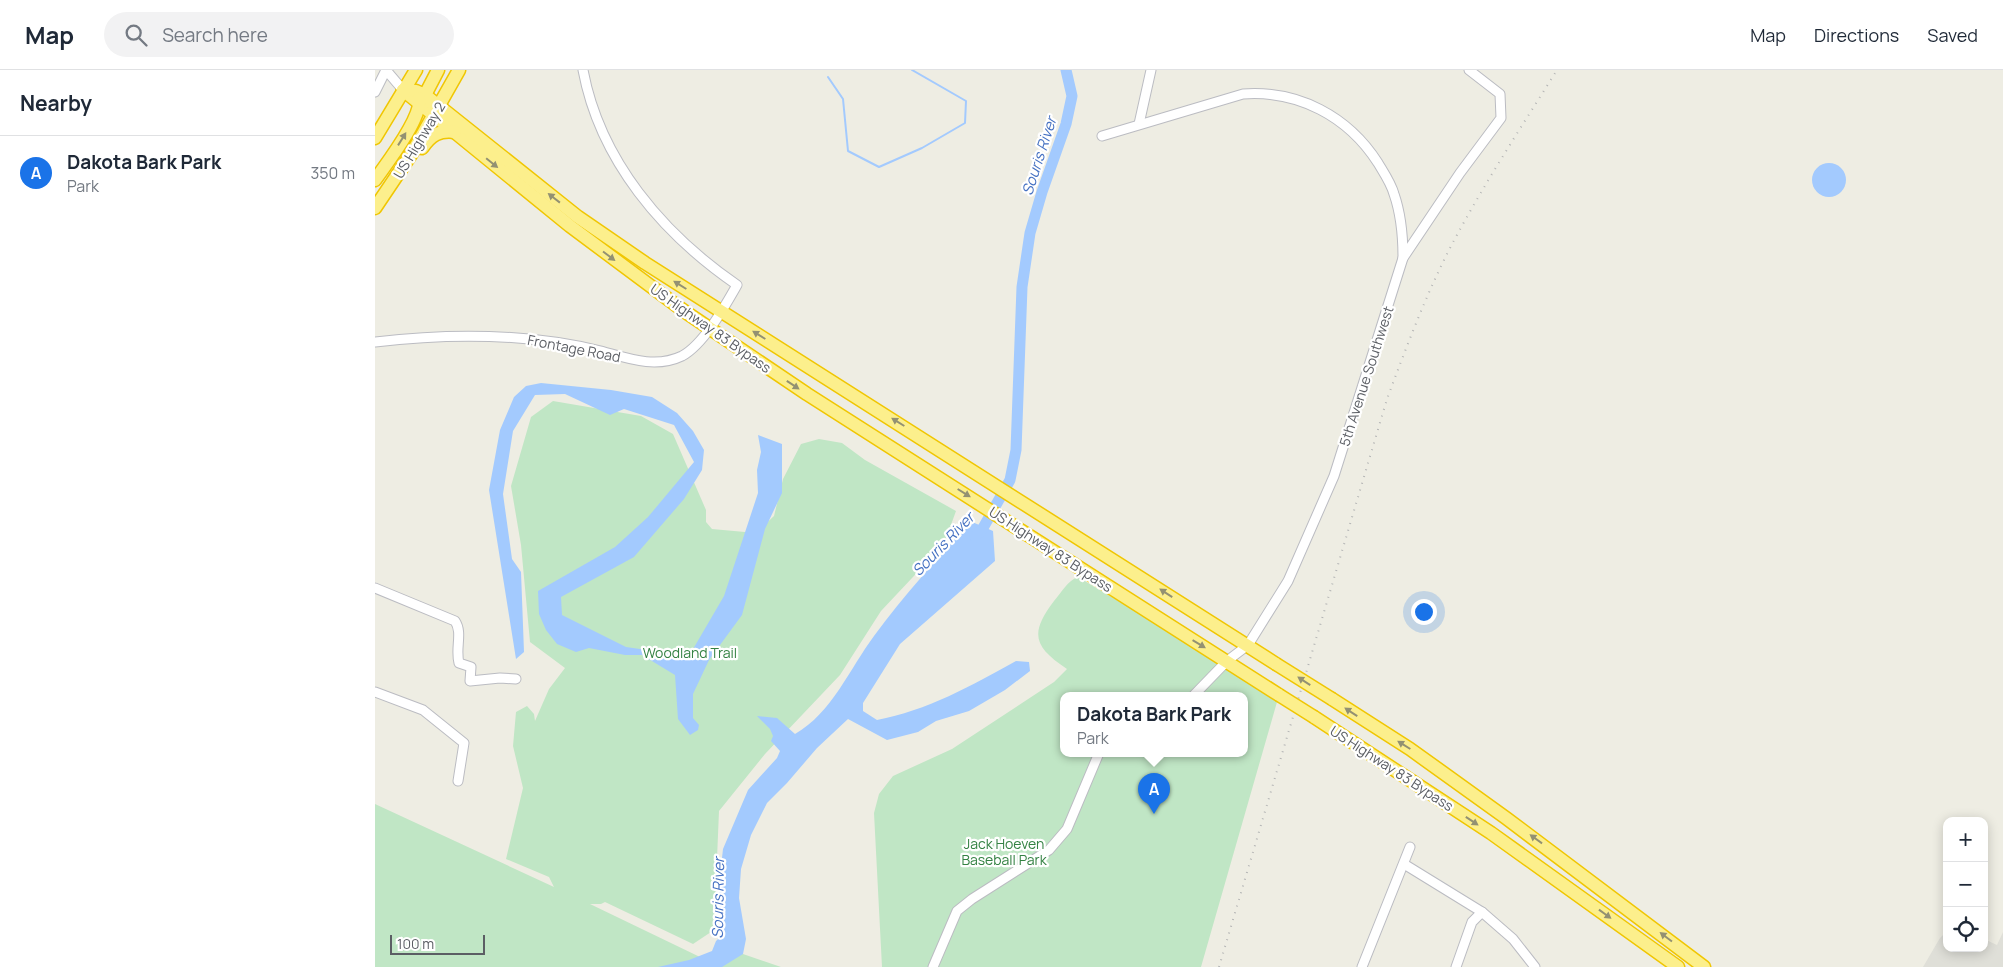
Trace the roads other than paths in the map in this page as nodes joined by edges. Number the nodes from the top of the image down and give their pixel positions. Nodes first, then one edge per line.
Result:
1 (386, 70) edge
2 (416, 70) edge
3 (438, 70) edge
4 (459, 70) edge
5 (583, 70) edge
6 (1151, 70) edge
7 (1469, 70) edge
8 (375, 92) edge
9 (423, 102) junction
10 (1139, 124) junction
11 (455, 132) junction
12 (1102, 136) dead end
13 (375, 138) edge
14 (375, 180) edge
15 (375, 208) edge
16 (375, 213) edge
17 (1403, 258) junction
18 (721, 311) junction
19 (709, 328) junction
20 (375, 342) edge
21 (375, 588) edge
22 (1248, 645) junction
23 (1227, 661) junction
24 (516, 679) dead end
25 (375, 692) edge
26 (1196, 692) edge
27 (1097, 757) edge
28 (458, 781) dead end
29 (1410, 847) dead end
30 (1404, 864) junction
31 (1482, 912) junction
32 (933, 967) edge
33 (1362, 967) edge
34 (1456, 967) edge
35 (1535, 967) edge
36 (1678, 967) edge
37 (1705, 967) edge

1 - 8 street
1 - 9 street
2 - 9 highway, US Highway 2
3 - 9 highway
4 - 9 highway, US Highway 2
5 - 18 street, Frontage Road
6 - 10 street
7 - 17 street, 5th Avenue Southwest
9 - 11 highway, US Highway 83 Bypass
9 - 13 highway, US Highway 2
14 -> 9 highway
9 - 15 highway, US Highway 2
18 -> 9 highway, US Highway 83 Bypass
10 - 12 street
10 - 17 street
11 - 16 highway
11 -> 19 highway, US Highway 83 Bypass
17 - 22 street, 5th Avenue Southwest
18 - 19 street, Frontage Road
22 -> 18 highway, US Highway 83 Bypass
19 - 20 street, Frontage Road
19 -> 23 highway, US Highway 83 Bypass
21 - 24 street
22 - 23 street
37 -> 22 highway, US Highway 83 Bypass, bridge
23 - 26 street
23 -> 36 highway, US Highway 83 Bypass, bridge
25 - 28 street
27 - 32 street
29 - 30 street
30 - 31 street
30 - 33 street
31 - 34 street
31 - 35 street

